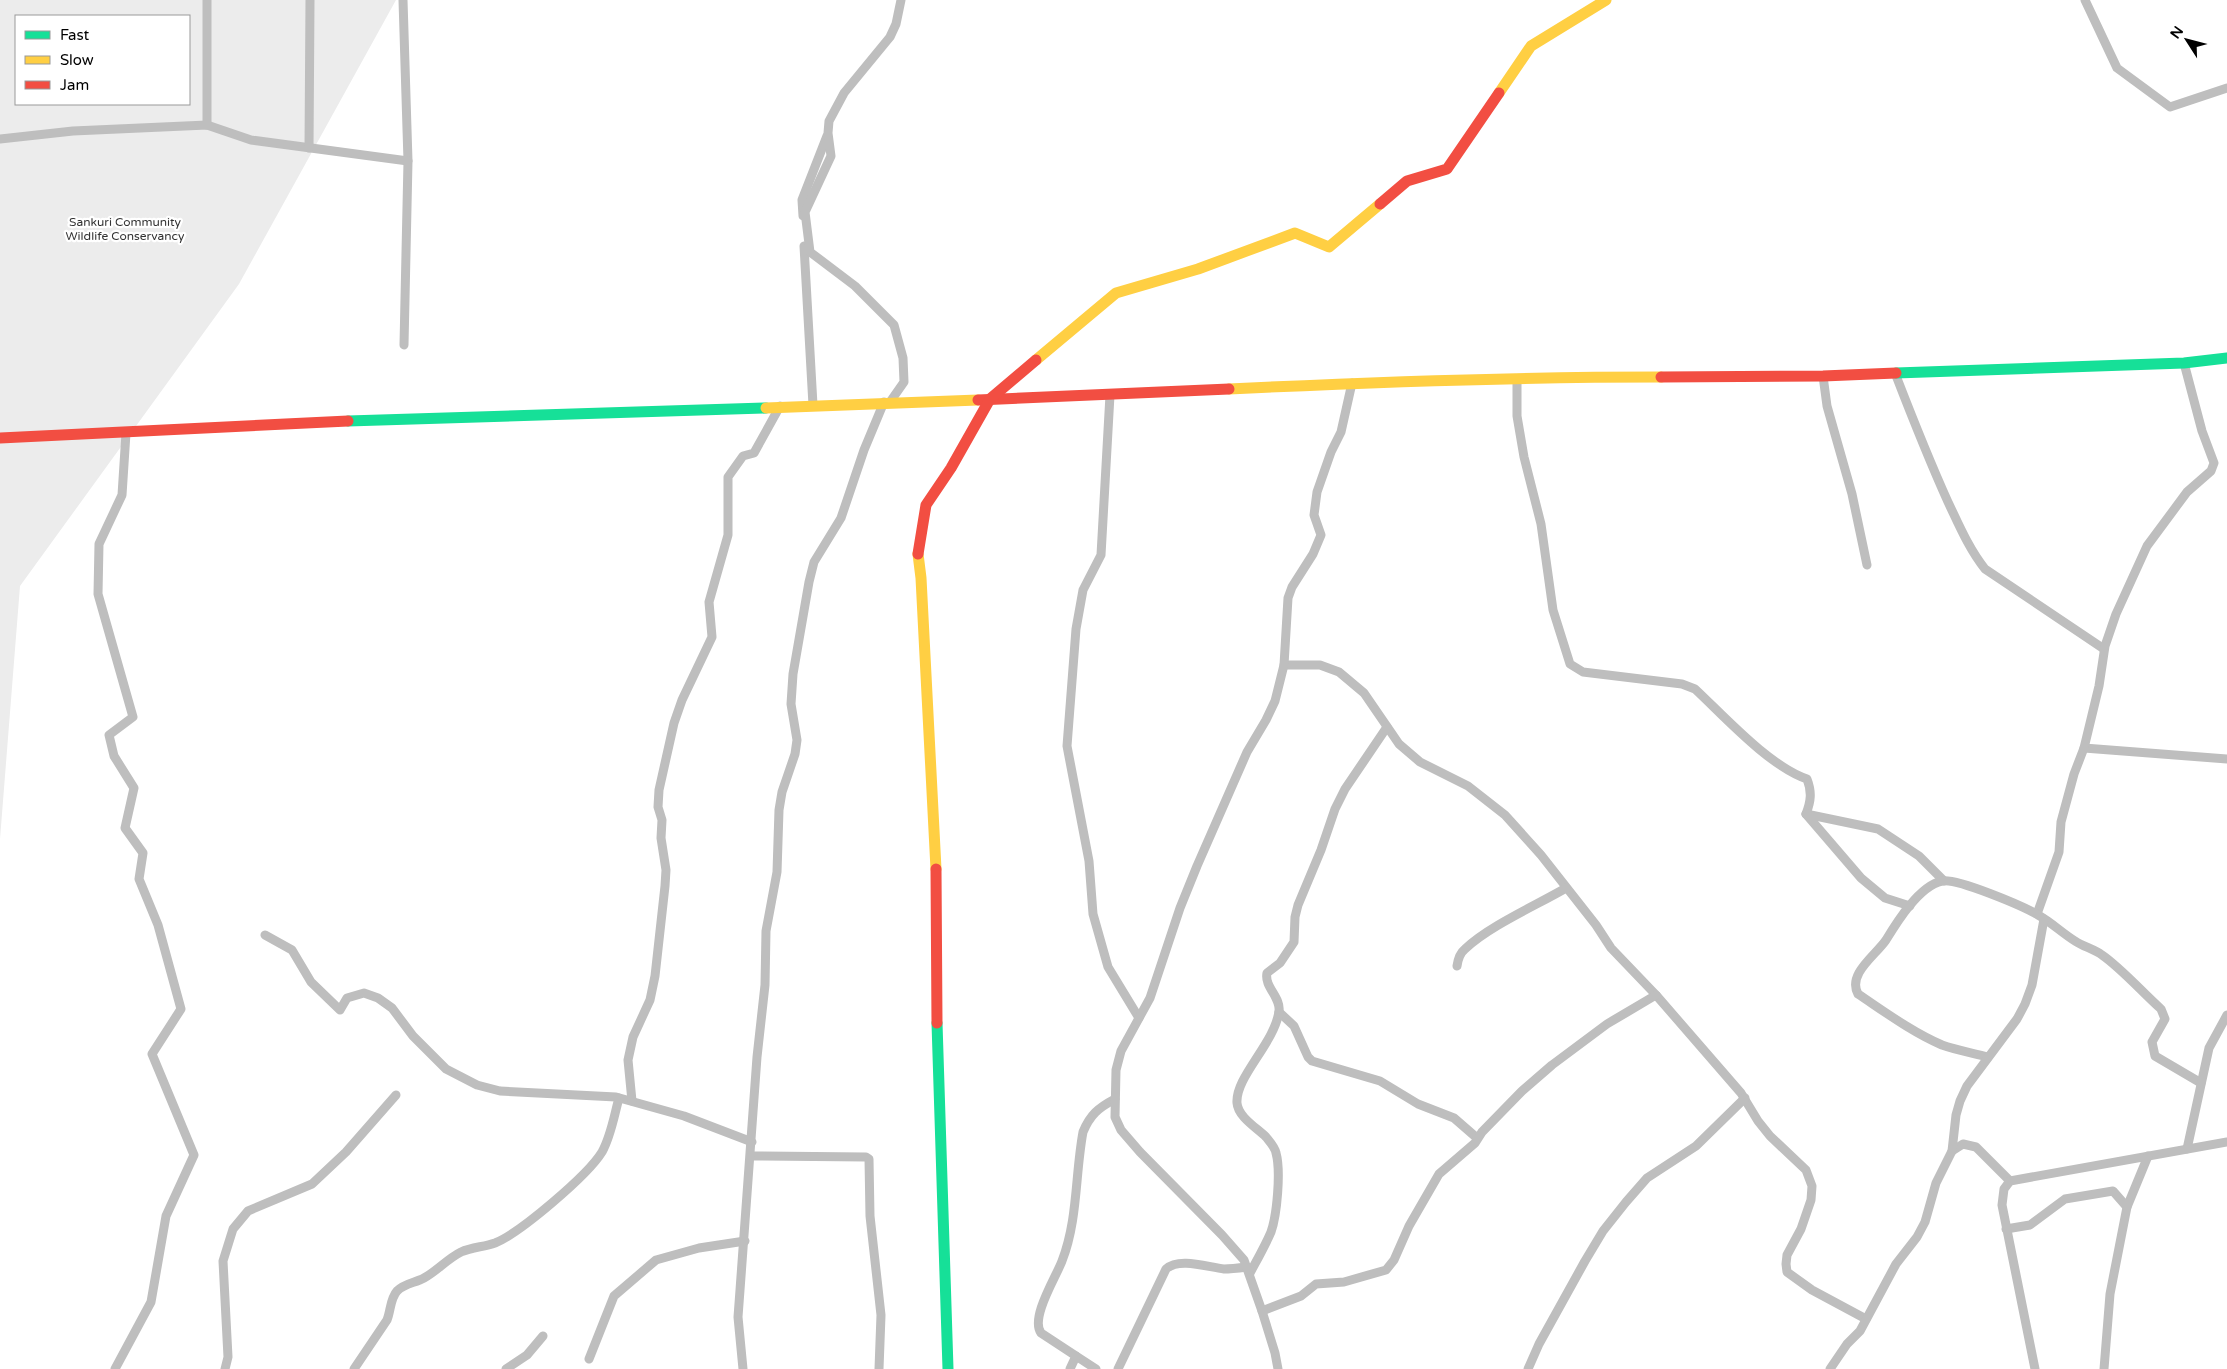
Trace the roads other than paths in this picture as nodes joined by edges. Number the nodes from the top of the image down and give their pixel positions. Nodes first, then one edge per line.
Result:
1 (207, 0) edge
2 (310, 0) edge
3 (404, 0) edge
4 (901, 0) edge
5 (1606, 0) edge
6 (2085, 0) edge
7 (2227, 88) edge
8 (207, 125) junction
9 (828, 134) junction
10 (0, 139) edge
11 (309, 148) junction
12 (408, 161) junction
13 (404, 345) dead end
14 (2227, 358) edge
15 (2184, 363) junction
16 (1895, 373) junction
17 (1823, 376) junction
18 (1517, 379) junction
19 (1352, 384) junction
20 (1110, 395) junction
21 (990, 399) junction
22 (887, 402) junction
23 (813, 405) junction
24 (780, 406) junction
25 (126, 433) junction
26 (0, 438) edge
27 (1867, 565) dead end
28 (2104, 649) junction
29 (1284, 665) junction
30 (1387, 727) junction
31 (2084, 748) junction
32 (2227, 759) edge
33 (1806, 814) junction
34 (1944, 881) junction
35 (1566, 888) junction
36 (1910, 906) junction
37 (2041, 916) junction
38 (265, 935) dead end
39 (1457, 966) dead end
40 (1656, 995) junction
41 (1279, 1012) junction
42 (2227, 1015) edge
43 (1139, 1018) junction
44 (1988, 1057) junction
45 (2200, 1083) junction
46 (396, 1095) dead end
47 (619, 1098) junction
48 (1745, 1098) junction
49 (1115, 1099) junction
50 (632, 1101) junction
51 (1477, 1138) junction
52 (752, 1142) junction
53 (2227, 1142) edge
54 (2187, 1149) junction
55 (1952, 1151) junction
56 (751, 1156) junction
57 (2148, 1156) junction
58 (2010, 1181) junction
59 (2127, 1207) junction
60 (2006, 1229) junction
61 (745, 1241) junction
62 (1249, 1270) junction
63 (1262, 1311) junction
64 (1866, 1319) junction
65 (543, 1336) dead end
66 (1076, 1356) junction
67 (589, 1359) dead end
68 (115, 1369) edge
69 (225, 1369) edge
70 (354, 1369) edge
71 (506, 1369) edge
72 (743, 1369) edge
73 (879, 1369) edge
74 (948, 1369) edge
75 (1070, 1369) edge
76 (1096, 1369) edge
77 (1118, 1369) edge
78 (1278, 1369) edge
79 (1528, 1369) edge
80 (1830, 1369) edge
81 (2035, 1369) edge
82 (2104, 1369) edge

1 - 8 street
2 - 11 street
3 - 12 street
4 - 9 street
5 - 21 street
6 - 7 street
8 - 10 street
8 - 11 street
9 - 22 street
9 - 23 street
11 - 12 street
12 - 13 street
14 - 15 street
15 - 16 street
15 - 28 street
16 - 17 street
16 - 28 street
17 - 18 street
17 - 27 street
18 - 19 street
18 - 33 street
19 - 20 street
19 - 29 street
20 - 21 street
20 - 43 street
21 - 22 street
21 - 74 street
22 - 23 street
22 - 52 street
23 - 24 street
24 - 25 street
24 - 50 street
25 - 26 street
25 - 68 street
28 - 31 street
29 - 30 street
29 - 43 street
30 - 35 street
30 - 41 street
31 - 32 street
31 - 37 street
33 - 34 street
33 - 36 street
34 - 36 street
34 - 37 street
35 - 39 street
35 - 40 street
36 - 44 street
37 - 44 street
37 - 45 street
38 - 47 street
40 - 48 street
40 - 51 street
41 - 51 street
41 - 62 street
42 - 45 street
43 - 49 street
44 - 55 street
45 - 54 street
46 - 69 street
47 - 50 street
47 - 70 street
48 - 64 street
48 - 79 street
49 - 62 street
49 - 66 street
50 - 52 street
51 - 63 street
52 - 56 street
53 - 54 street
54 - 57 street
55 - 58 street
55 - 64 street
56 - 61 street
56 - 73 street
57 - 58 street
57 - 59 street
58 - 60 street
59 - 60 street
59 - 82 street
60 - 81 street
61 - 67 street
61 - 72 street
62 - 63 street
62 - 77 street
63 - 78 street
64 - 80 street
65 - 71 street
66 - 75 street
66 - 76 street

